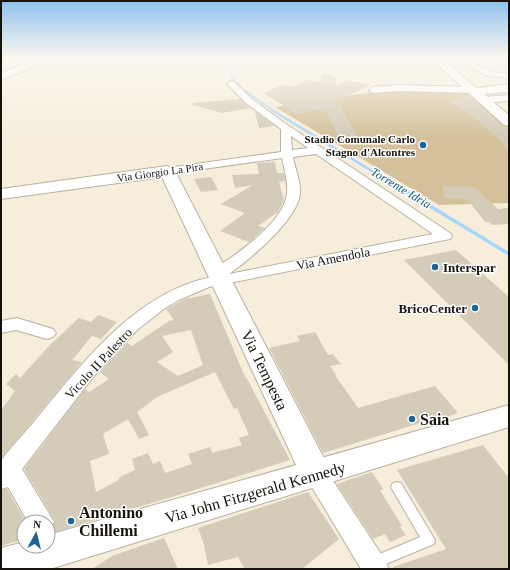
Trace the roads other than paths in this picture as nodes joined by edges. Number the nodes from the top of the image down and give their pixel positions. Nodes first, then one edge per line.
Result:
1 (231, 84) dead end
2 (466, 85) edge
3 (509, 88) edge
4 (373, 90) dead end
5 (473, 91) junction
6 (509, 98) edge
7 (483, 100) junction
8 (509, 122) edge
9 (286, 128) junction
10 (318, 150) junction
11 (286, 154) junction
12 (166, 171) junction
13 (1, 194) edge
14 (220, 277) junction
15 (1, 327) edge
16 (47, 333) dead end
17 (509, 416) edge
18 (5, 474) edge
19 (316, 474) junction
20 (397, 487) dead end
21 (30, 514) edge
22 (56, 542) edge
23 (27, 554) edge
24 (1, 566) edge
25 (374, 566) edge

1 - 9 street
2 - 5 street
3 - 5 street
4 - 5 street
5 - 7 street
6 - 7 street
7 - 8 street
9 - 10 street
9 - 11 street
10 - 11 street, Via Giorgio La Pira
10 - 14 street, Via Amendola
11 - 12 street, Via Giorgio La Pira
11 - 14 street
12 - 13 street, Via Giorgio La Pira
12 - 14 street, Via Tempesta
14 - 18 street, Vicolo II Palestro
14 - 19 street, Via Tempesta
15 - 16 street
17 - 19 street, Via John Fitzgerald Kennedy
18 - 21 street
19 - 22 street, Via John Fitzgerald Kennedy
19 - 25 street, Via Tempesta
20 - 25 lane, Via Tempesta
23 - 24 street, Via John Fitzgerald Kennedy

